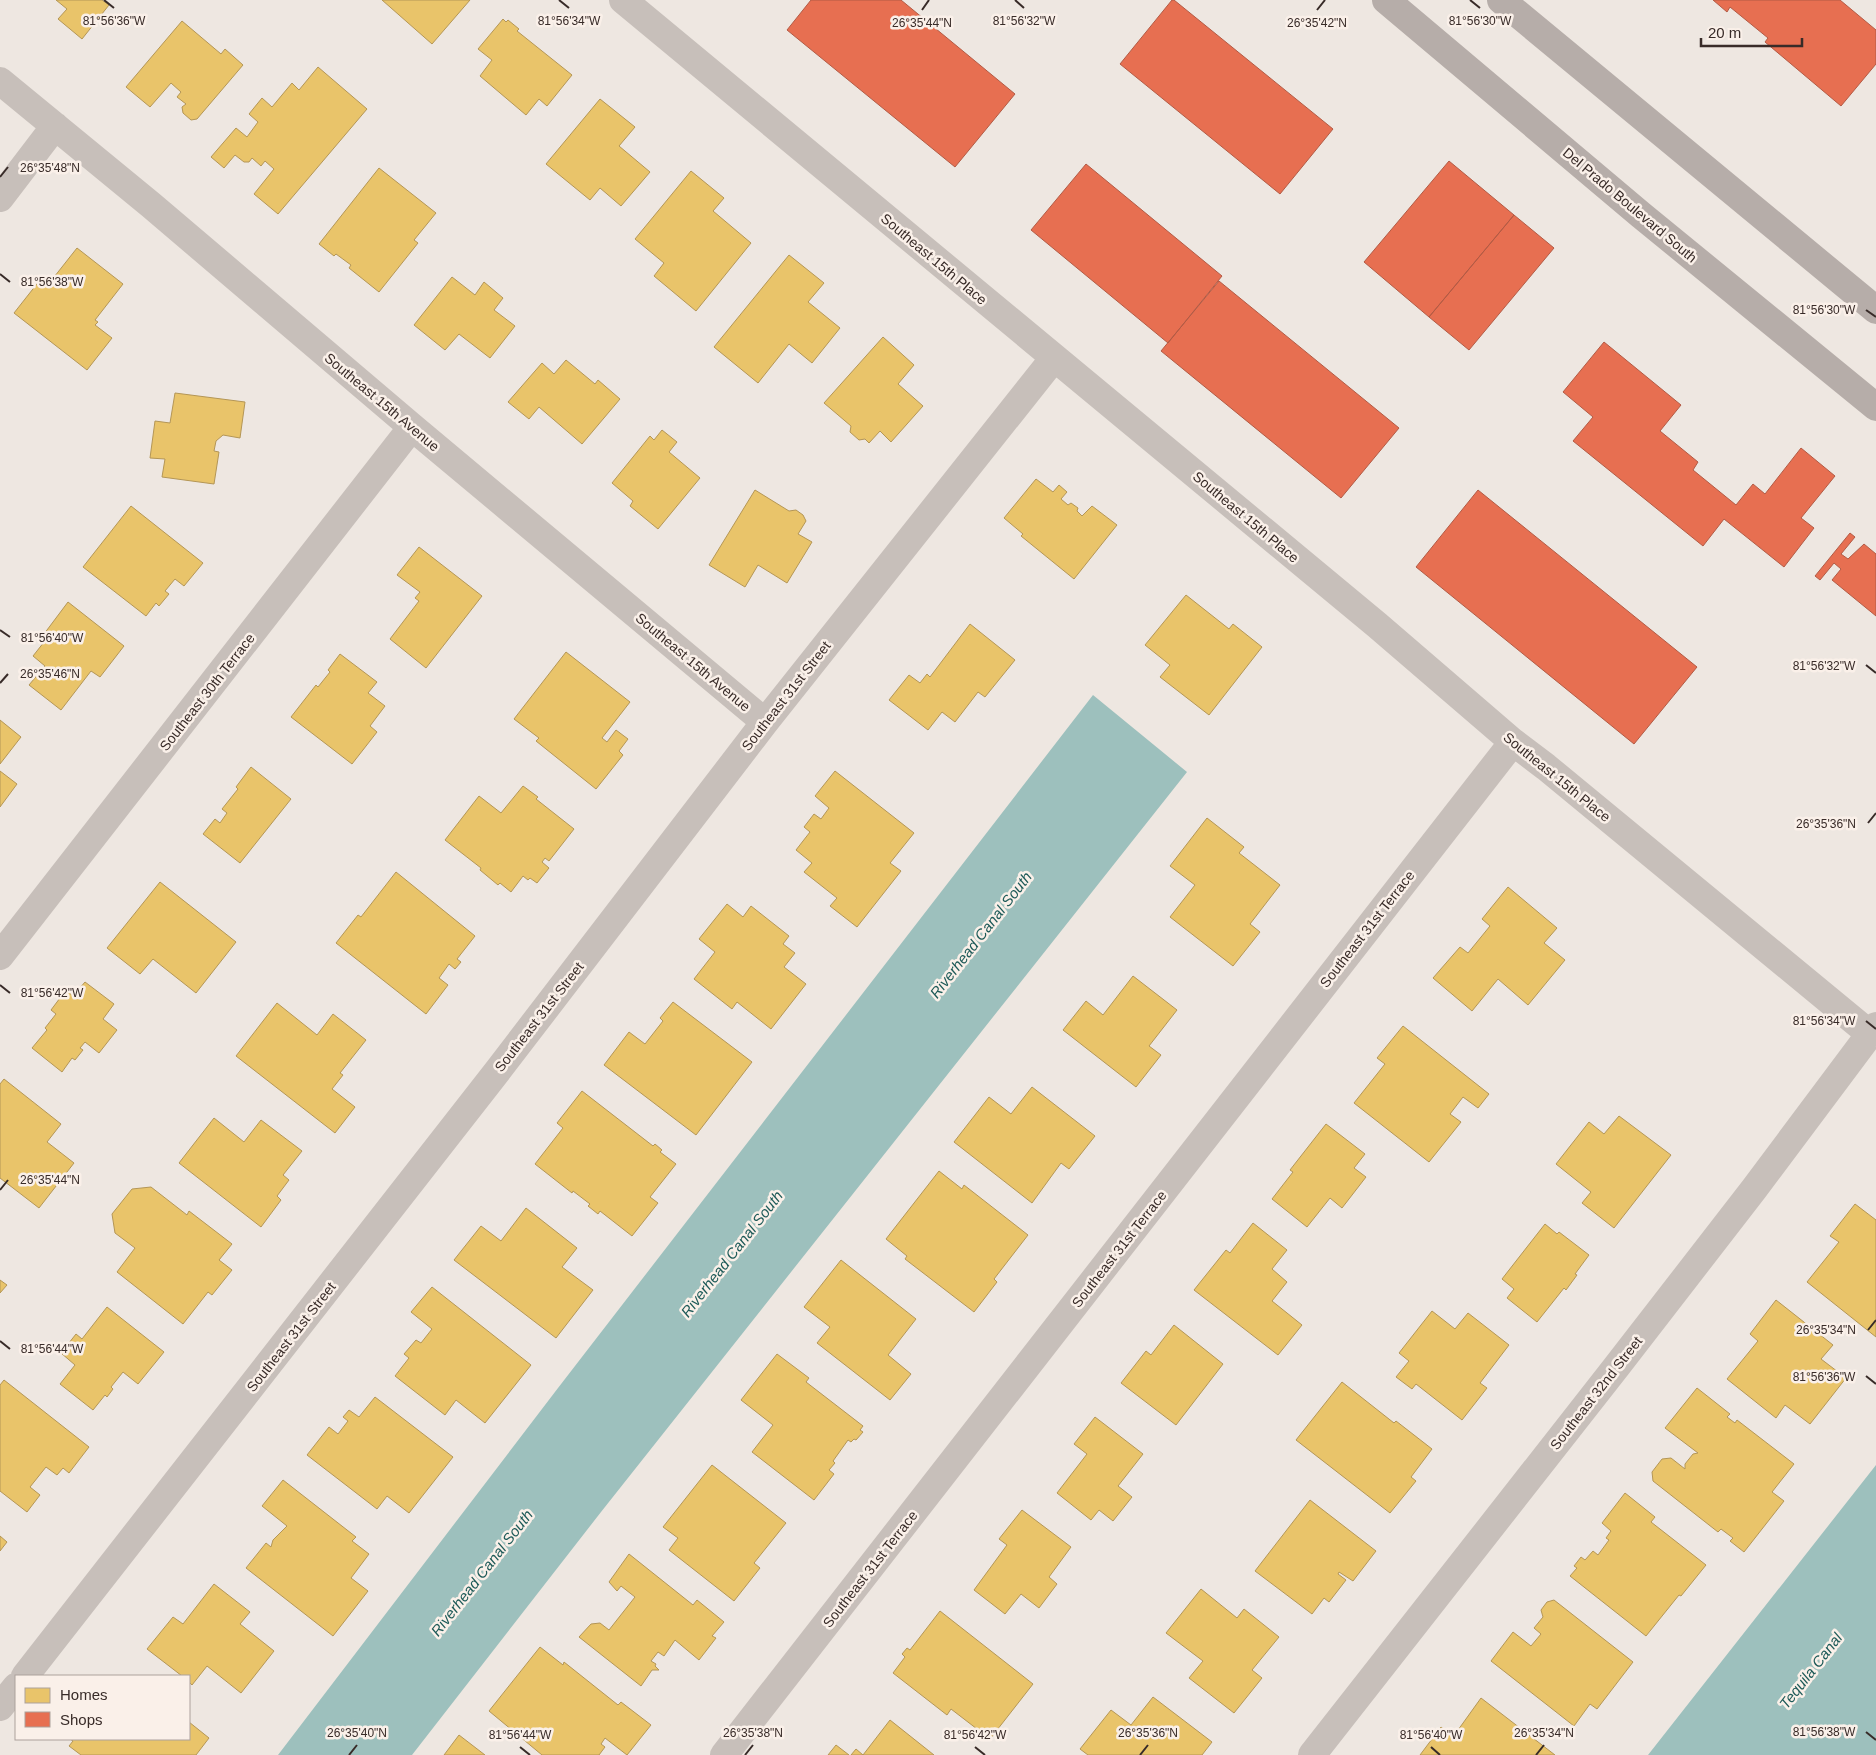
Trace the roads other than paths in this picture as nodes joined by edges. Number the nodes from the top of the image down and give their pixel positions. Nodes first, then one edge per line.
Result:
1 (623, 0) edge
2 (1386, 0) edge
3 (1502, 0) edge
4 (0, 81) edge
5 (55, 126) junction
6 (0, 198) edge
7 (1876, 310) edge
8 (1054, 358) junction
9 (1876, 407) edge
10 (412, 427) junction
11 (765, 722) junction
12 (1512, 742) junction
13 (0, 956) edge
14 (1873, 1030) edge
15 (25, 1675) edge
16 (15, 1688) edge
17 (0, 1707) edge
18 (724, 1755) edge
19 (1312, 1755) edge

1 - 8 street, Southeast 15th Place
2 - 9 main road, Del Prado Boulevard South
3 - 7 main road
4 - 5 street, Southeast 15th Avenue
5 - 6 street
5 - 10 street, Southeast 15th Avenue
8 - 11 street, Southeast 31st Street
8 - 12 street, Southeast 15th Place
10 - 11 street, Southeast 15th Avenue
10 - 13 street, Southeast 30th Terrace
11 - 15 street, Southeast 31st Street
12 - 14 street, Southeast 15th Place
12 - 18 street, Southeast 31st Terrace
14 - 19 street, Southeast 32nd Street
16 - 17 street

